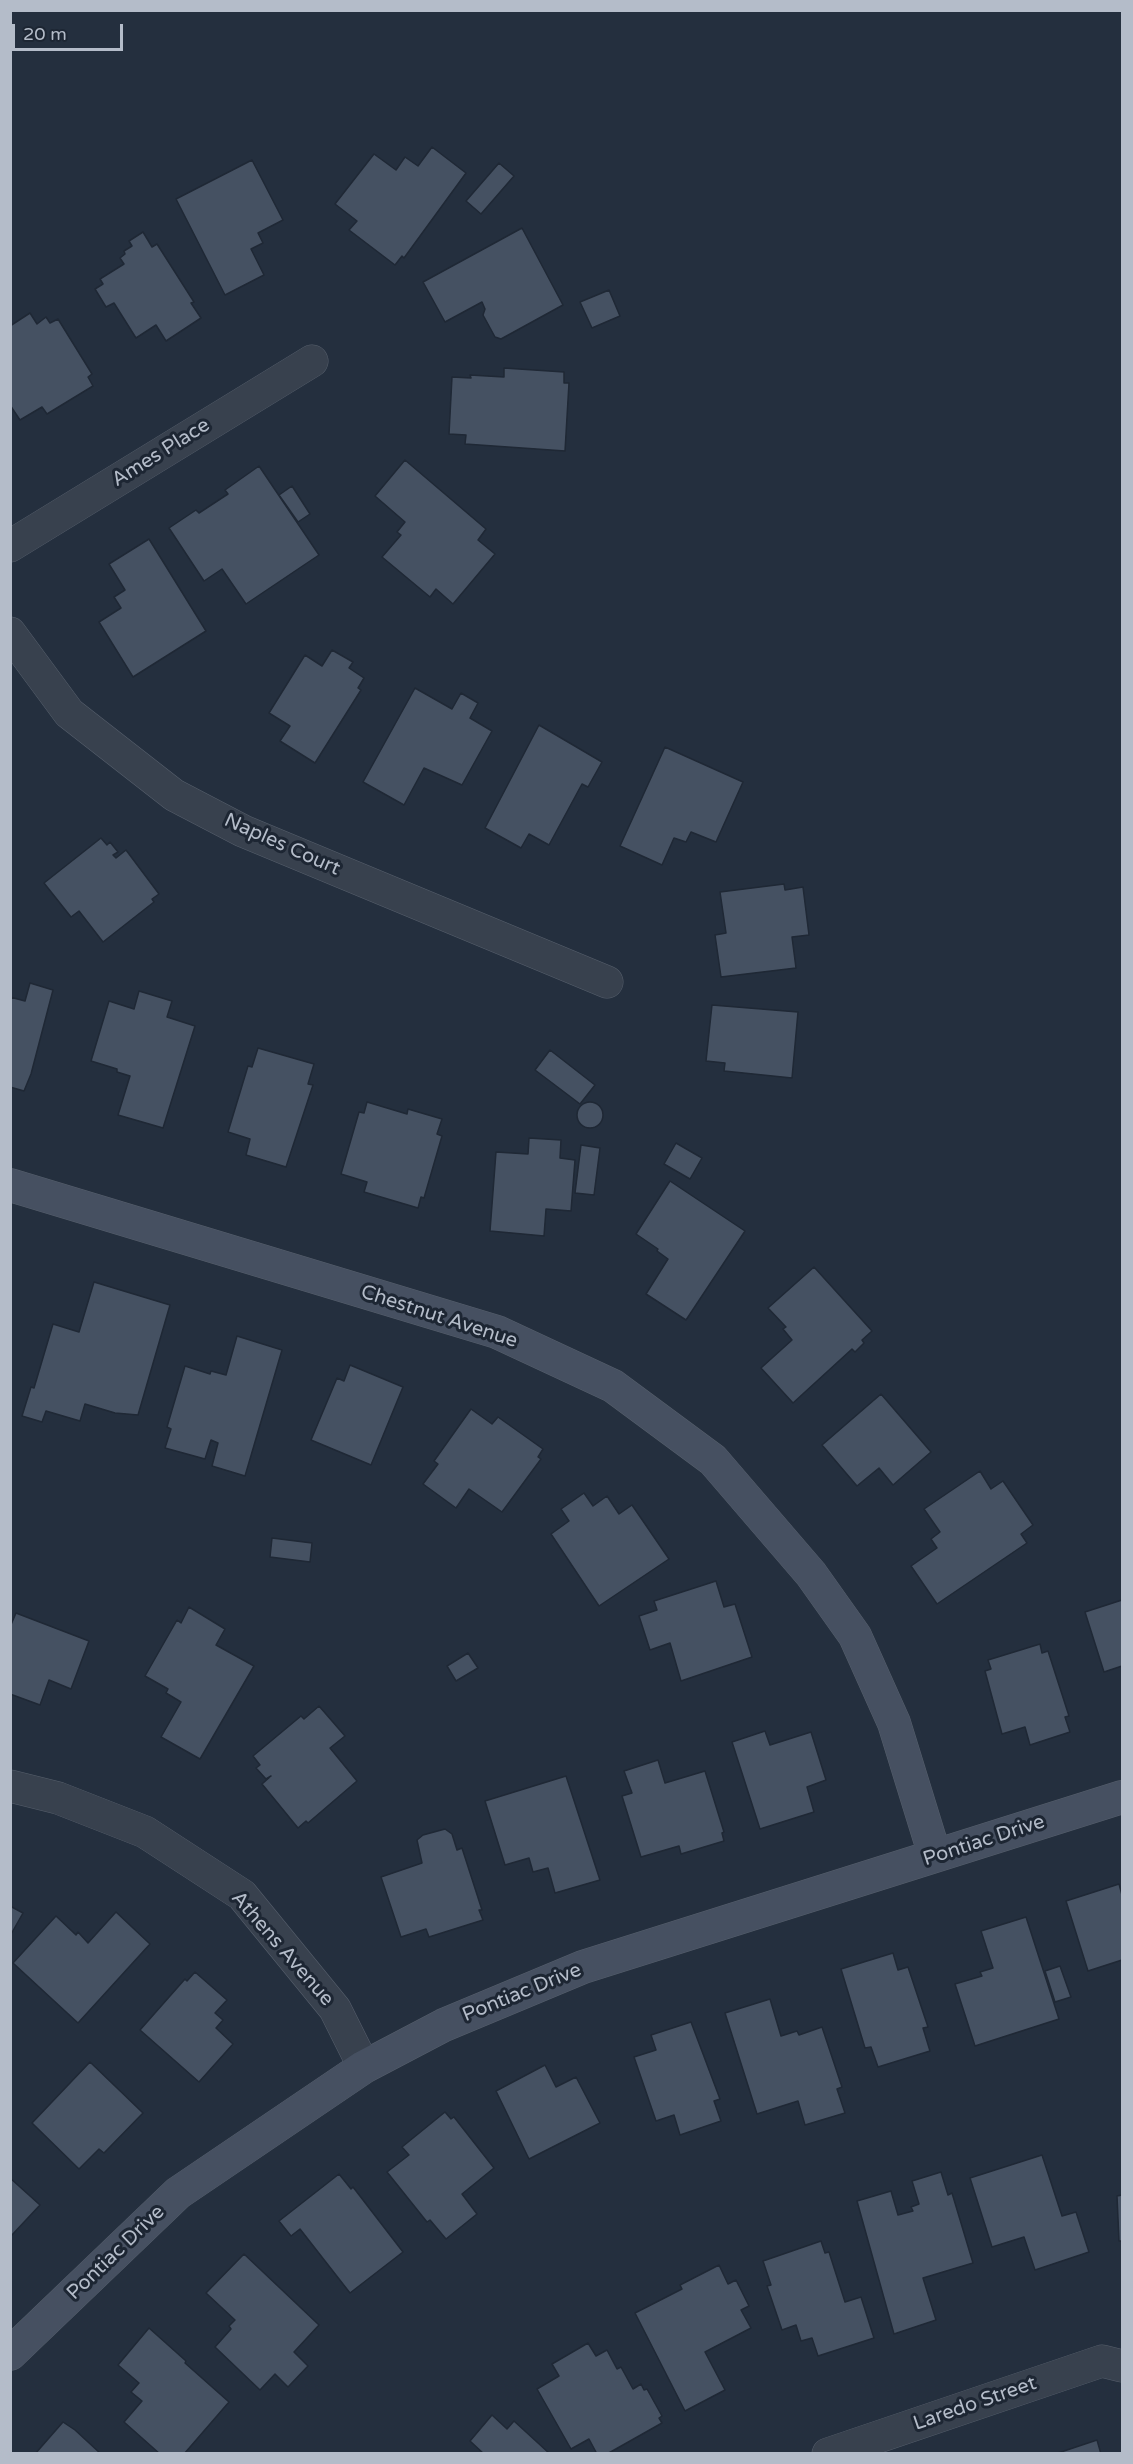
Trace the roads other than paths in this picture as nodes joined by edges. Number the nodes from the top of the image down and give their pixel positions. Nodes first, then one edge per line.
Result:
1 (312, 361) dead end
2 (10, 546) edge
3 (10, 633) edge
4 (607, 982) dead end
5 (10, 1185) edge
6 (10, 1786) edge
7 (1122, 1797) edge
8 (935, 1856) junction
9 (364, 2067) junction
10 (10, 2354) edge
11 (1122, 2366) edge
12 (828, 2454) edge

1 - 2 street, Ames Place
3 - 4 street, Naples Court
5 - 8 main road, Chestnut Avenue
6 - 9 street, Athens Avenue
7 - 8 main road, Pontiac Drive
8 - 9 main road, Pontiac Drive
9 - 10 main road, Pontiac Drive
11 - 12 street, Laredo Street

